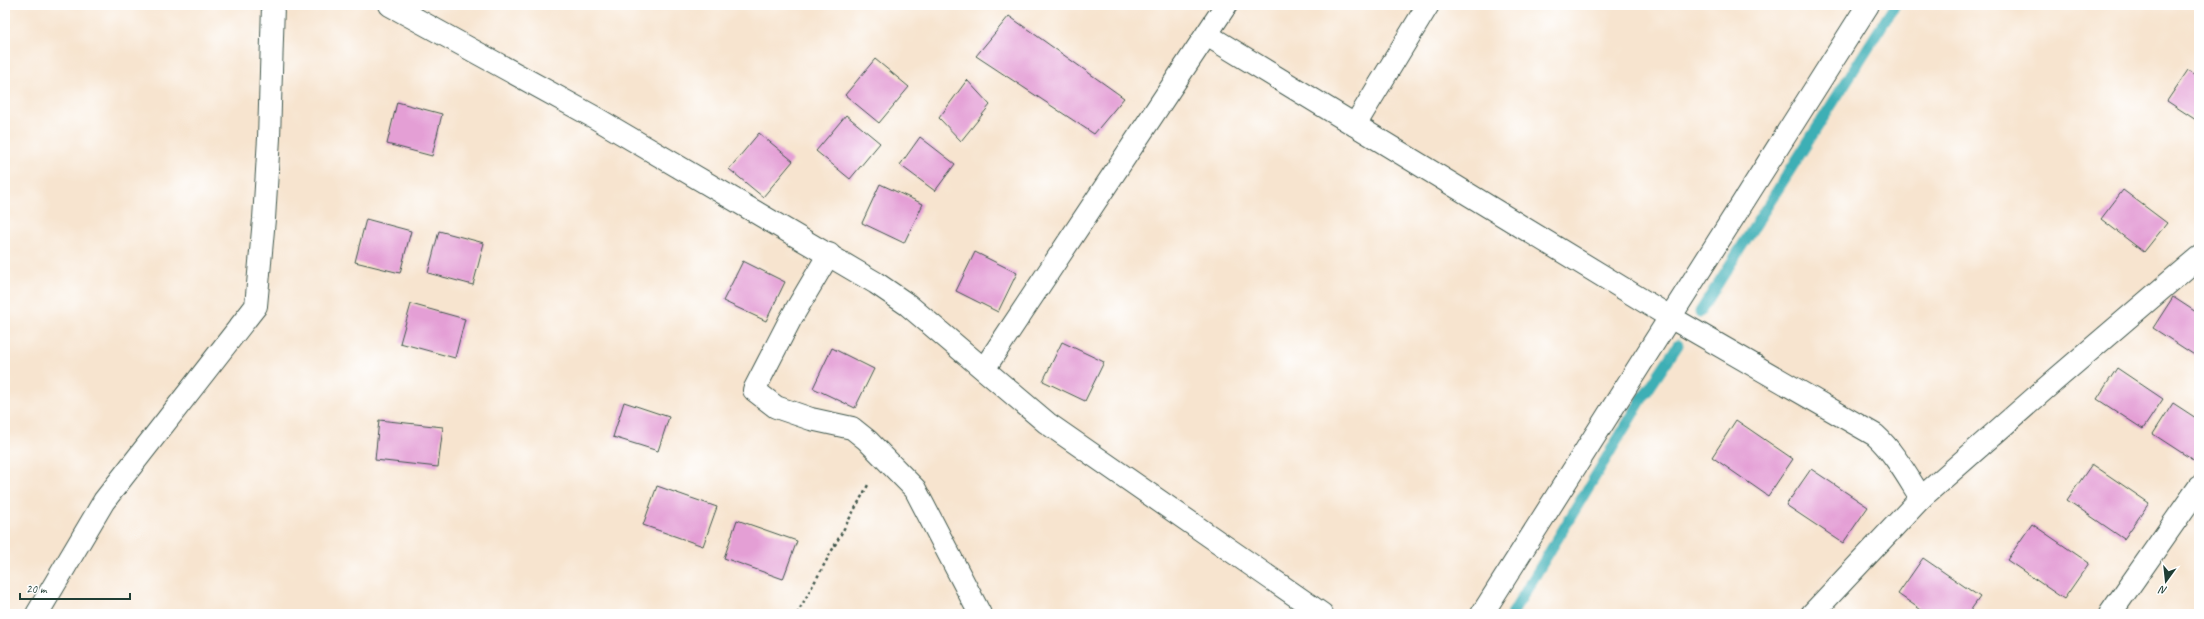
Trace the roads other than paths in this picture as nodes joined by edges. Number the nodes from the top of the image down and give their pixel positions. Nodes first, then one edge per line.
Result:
1 (273, 5) edge
2 (390, 5) edge
3 (1226, 5) edge
4 (1428, 5) edge
5 (1868, 5) edge
6 (1207, 35) junction
7 (1355, 125) junction
8 (829, 254) junction
9 (2199, 257) edge
10 (1670, 318) junction
11 (984, 369) junction
12 (2199, 486) edge
13 (1921, 498) junction
14 (37, 614) edge
15 (980, 614) edge
16 (1322, 614) edge
17 (1482, 614) edge
18 (1812, 614) edge
19 (2110, 614) edge

1 - 14 street
2 - 8 street
3 - 6 street
4 - 7 street
5 - 10 street
6 - 7 street
6 - 11 street
7 - 10 street
8 - 11 street
8 - 15 street
9 - 13 street
10 - 13 street
10 - 17 street
11 - 16 street
12 - 19 street
13 - 18 street

